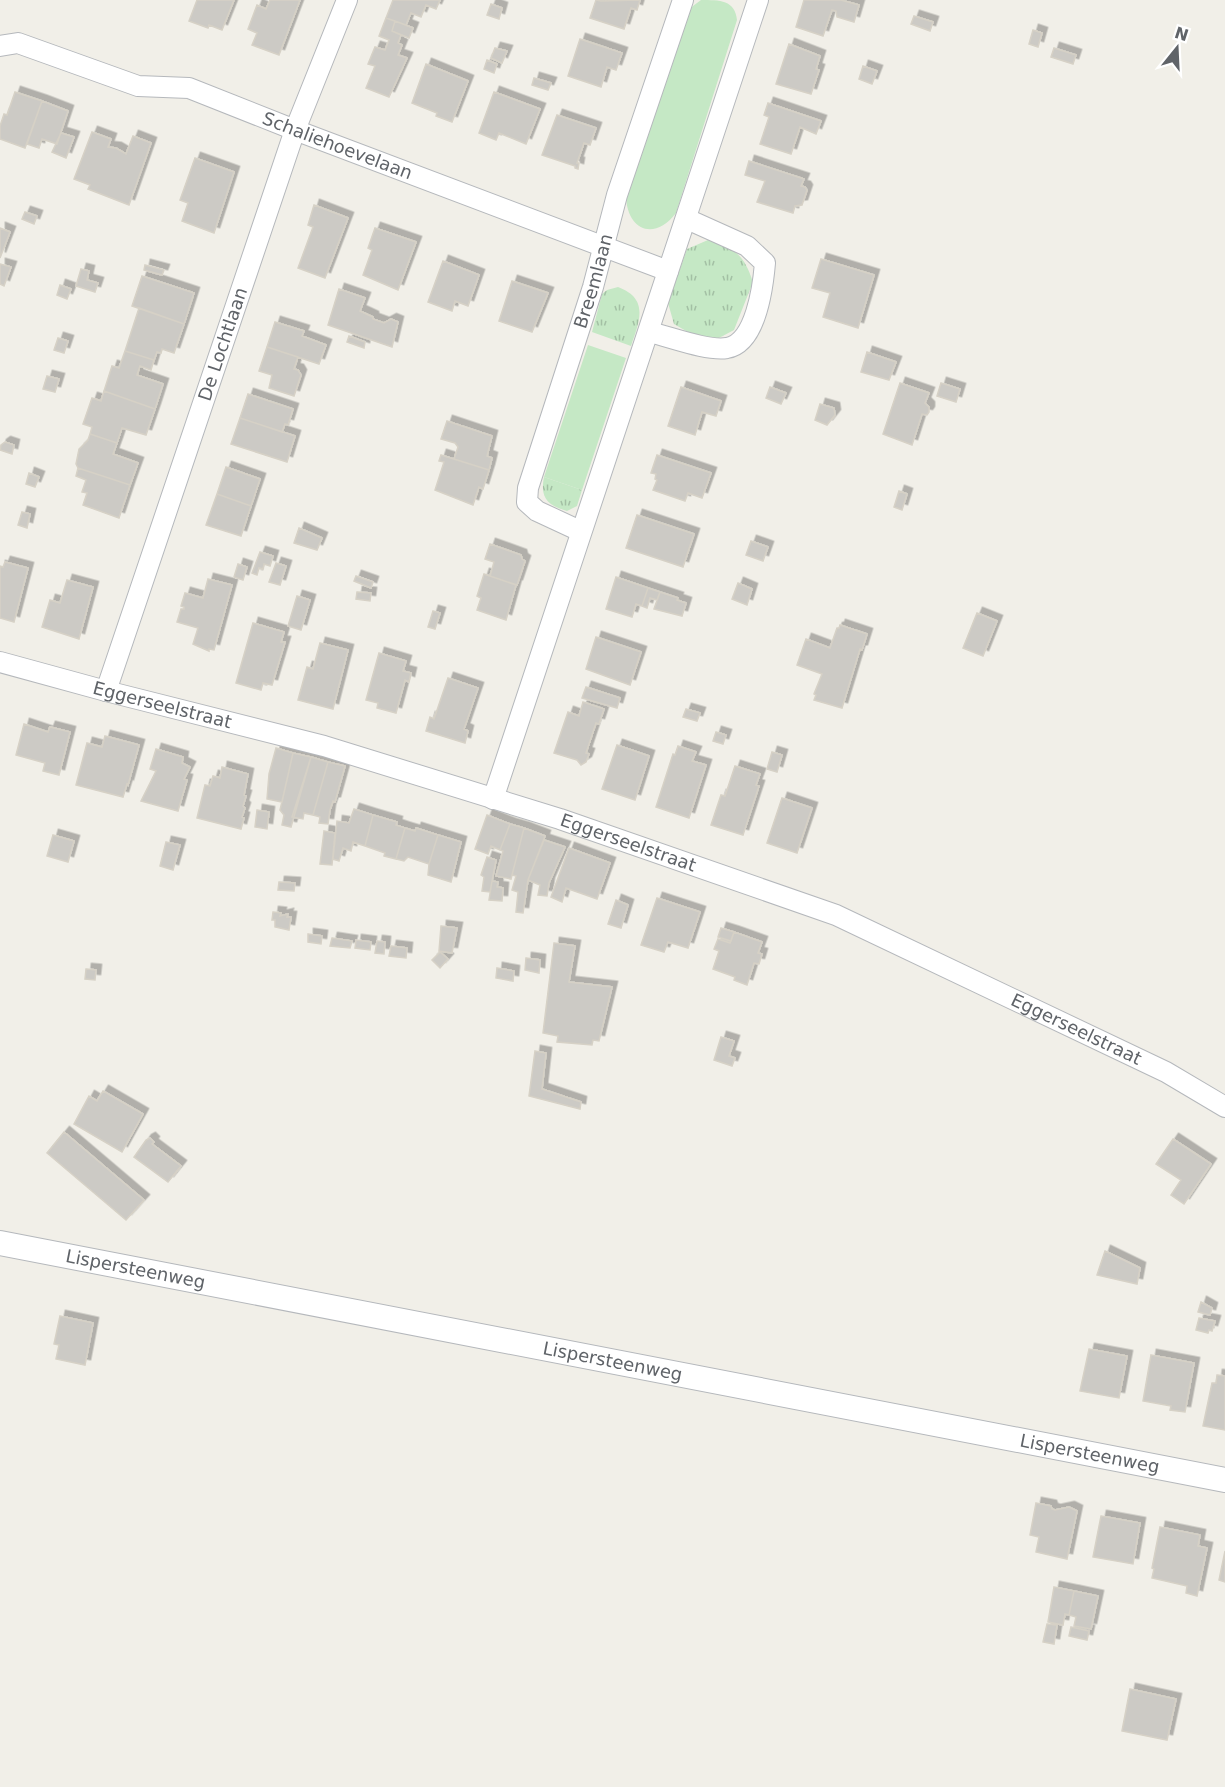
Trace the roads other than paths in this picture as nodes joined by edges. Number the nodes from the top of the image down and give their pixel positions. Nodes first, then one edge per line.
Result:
1 (347, 0) edge
2 (683, 0) edge
3 (758, 0) edge
4 (0, 46) edge
5 (295, 130) junction
6 (687, 219) junction
7 (604, 247) junction
8 (669, 271) junction
9 (649, 332) junction
10 (580, 531) junction
11 (0, 662) edge
12 (106, 691) junction
13 (493, 799) junction
14 (1225, 1107) edge
15 (0, 1243) edge
16 (1225, 1480) edge

1 - 5 street, De Lochtlaan
2 - 7 street, Breemlaan
3 - 6 street
4 - 5 street, Schaliehoevelaan
5 - 7 street, Schaliehoevelaan
5 - 12 street, De Lochtlaan
6 - 8 street
6 - 9 street
7 - 8 street, Schaliehoevelaan
7 - 10 street, Breemlaan
8 - 9 street
9 - 10 street
10 - 13 street
11 - 12 street, Eggerseelstraat
12 - 13 street, Eggerseelstraat
13 - 14 street, Eggerseelstraat
15 - 16 street, Lispersteenweg

